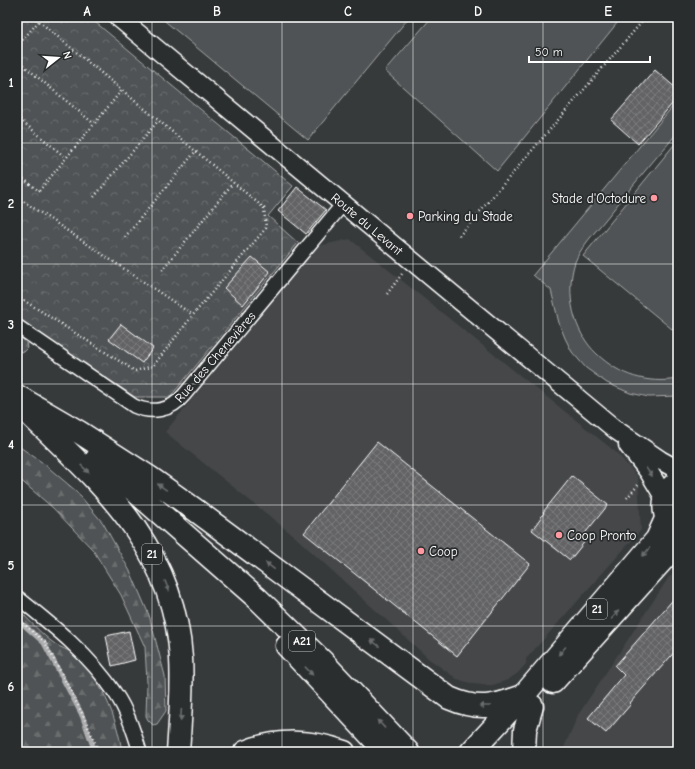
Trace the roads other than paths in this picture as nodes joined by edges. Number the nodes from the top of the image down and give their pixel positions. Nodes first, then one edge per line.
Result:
1 (118, 17) edge
2 (343, 204) junction
3 (17, 326) edge
4 (17, 398) edge
5 (17, 403) edge
6 (616, 430) junction
7 (678, 470) edge
8 (678, 480) edge
9 (664, 497) junction
10 (672, 525) edge
11 (188, 539) junction
12 (678, 543) edge
13 (17, 597) edge
14 (527, 701) junction
15 (478, 751) edge
16 (140, 752) edge
17 (178, 752) edge
18 (245, 752) edge
19 (344, 752) edge
20 (386, 752) edge
21 (408, 752) edge
22 (524, 752) edge

1 - 2 street, Route du Levant
2 - 3 street, Rue des Chenevières
2 - 6 street, Route du Levant
4 - 11 highway, A21
14 -> 4 highway, 21
5 -> 17 highway, 21
6 - 7 street, Route du Levant
6 -> 9 street, Route du Levant
8 - 9 main road
9 - 10 main road, 21
10 -> 14 highway, 21
11 -> 20 highway, A21
21 -> 11 highway, A21
14 -> 12 highway, 21
13 - 16 street
14 - 15 highway
14 - 22 highway
18 - 19 highway

